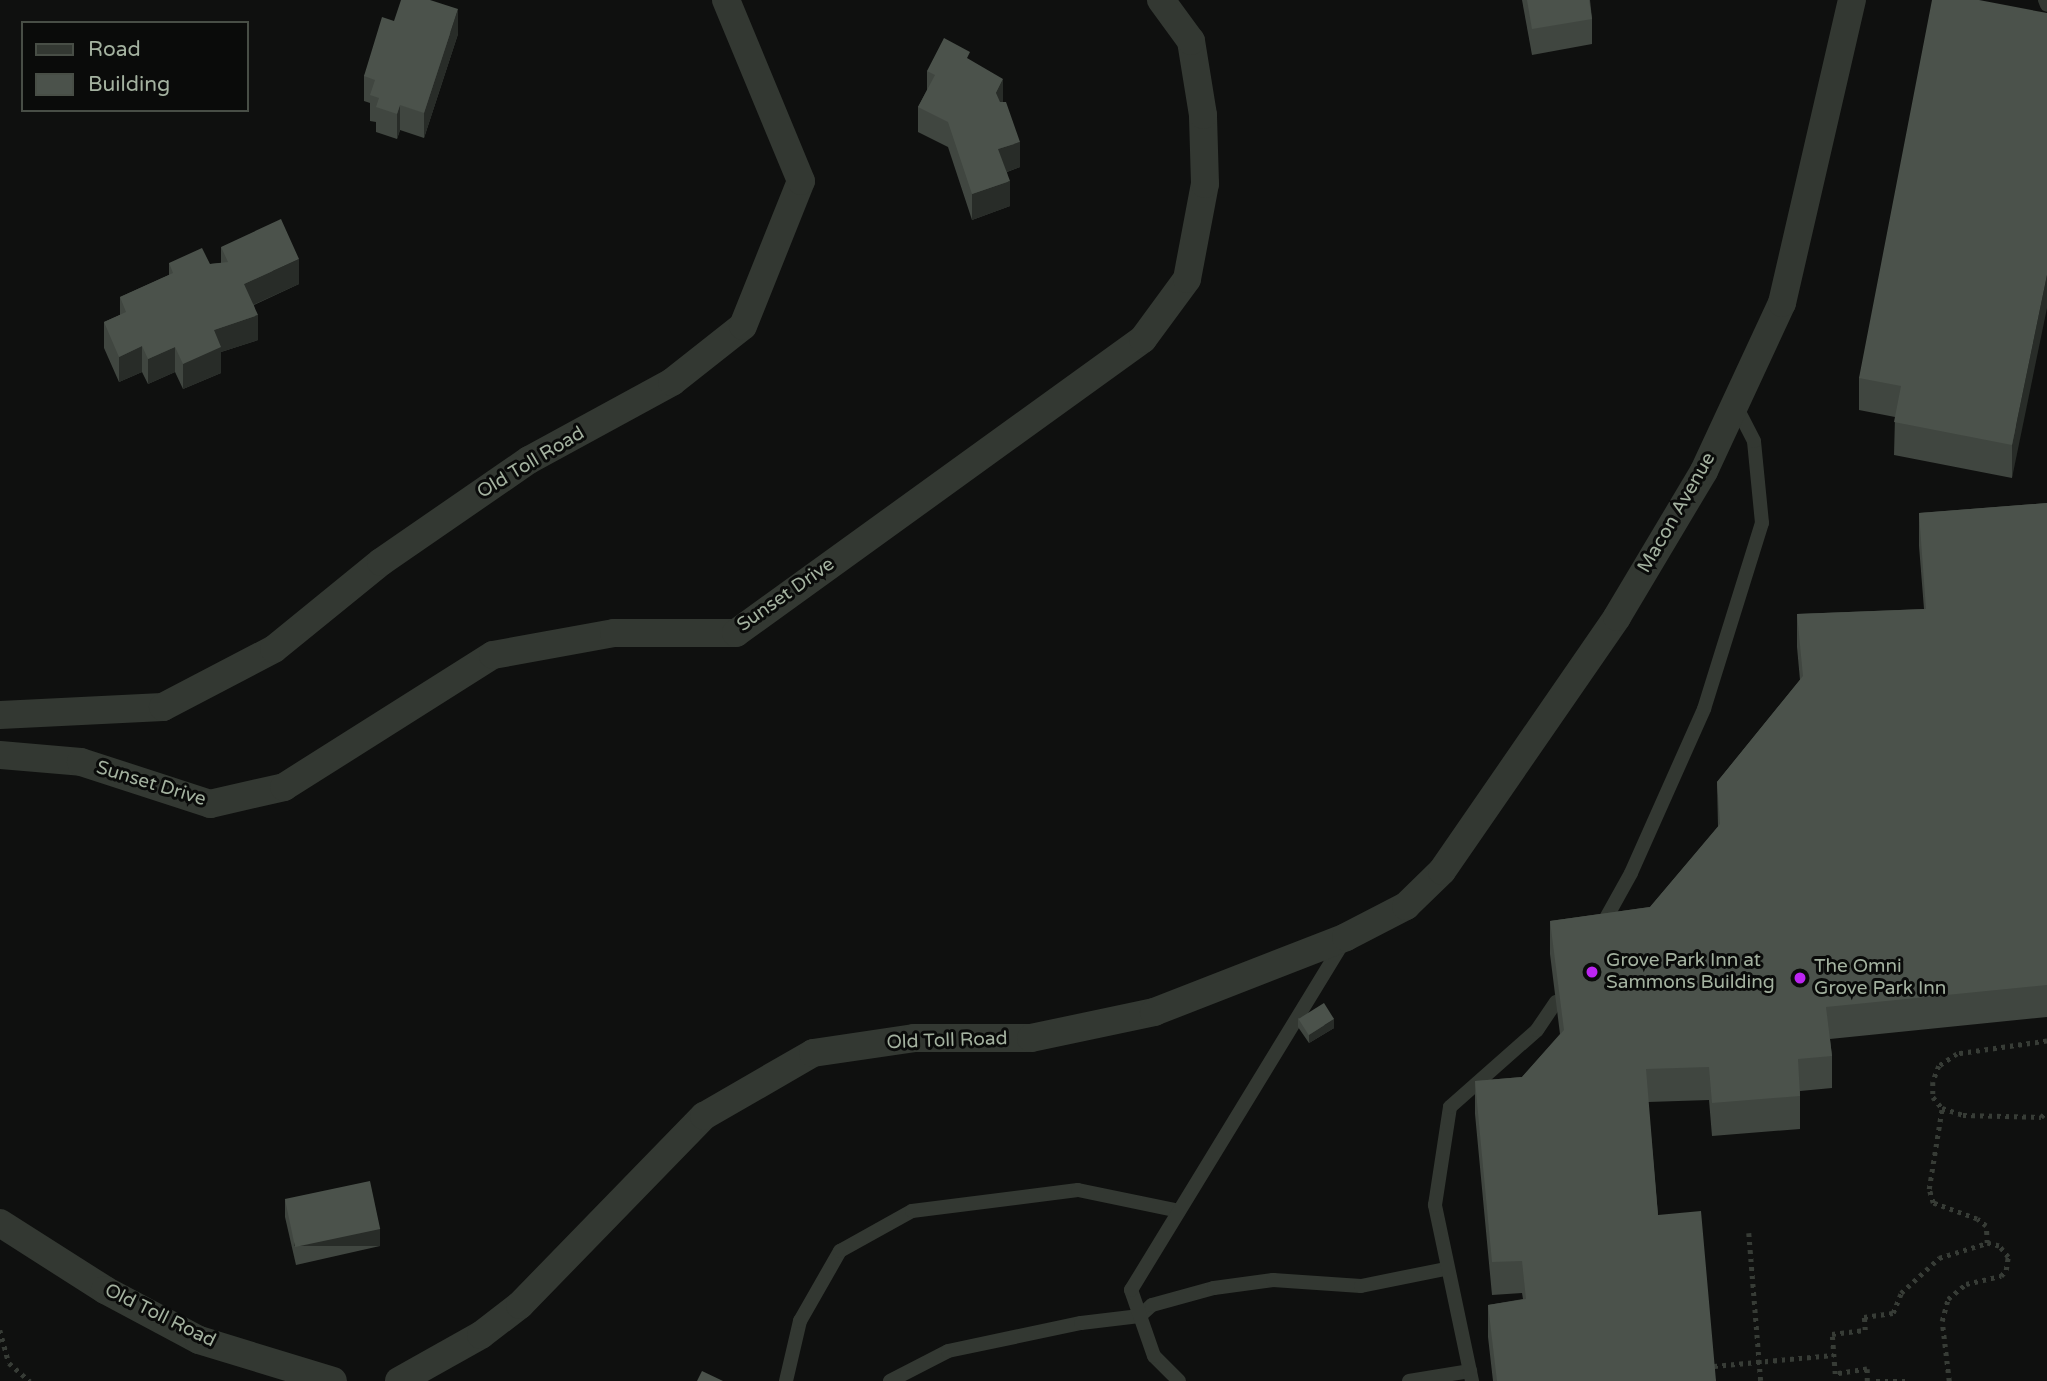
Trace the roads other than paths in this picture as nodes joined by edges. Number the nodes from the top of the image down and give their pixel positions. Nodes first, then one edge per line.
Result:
1 (726, 0) edge
2 (1161, 0) edge
3 (1852, 0) edge
4 (1735, 404) junction
5 (0, 715) edge
6 (0, 755) edge
7 (1346, 937) junction
8 (1589, 948) edge
9 (1556, 1002) edge
10 (1179, 1211) junction
11 (0, 1223) edge
12 (1445, 1269) junction
13 (1140, 1316) junction
14 (1471, 1376) edge
15 (333, 1381) edge
16 (398, 1381) edge
17 (786, 1381) edge
18 (890, 1381) edge
19 (1179, 1381) edge
20 (1409, 1381) edge

1 - 5 street, Old Toll Road
2 - 6 street, Sunset Drive
3 - 4 street, Macon Avenue
4 - 7 street, Macon Avenue
4 - 8 lane
7 - 10 lane
7 - 16 street, Old Toll Road
9 - 12 lane
10 - 13 lane
10 - 17 lane
11 - 15 street, Old Toll Road
12 - 13 lane
12 - 14 lane
13 - 18 lane
13 - 19 lane
14 - 20 lane

